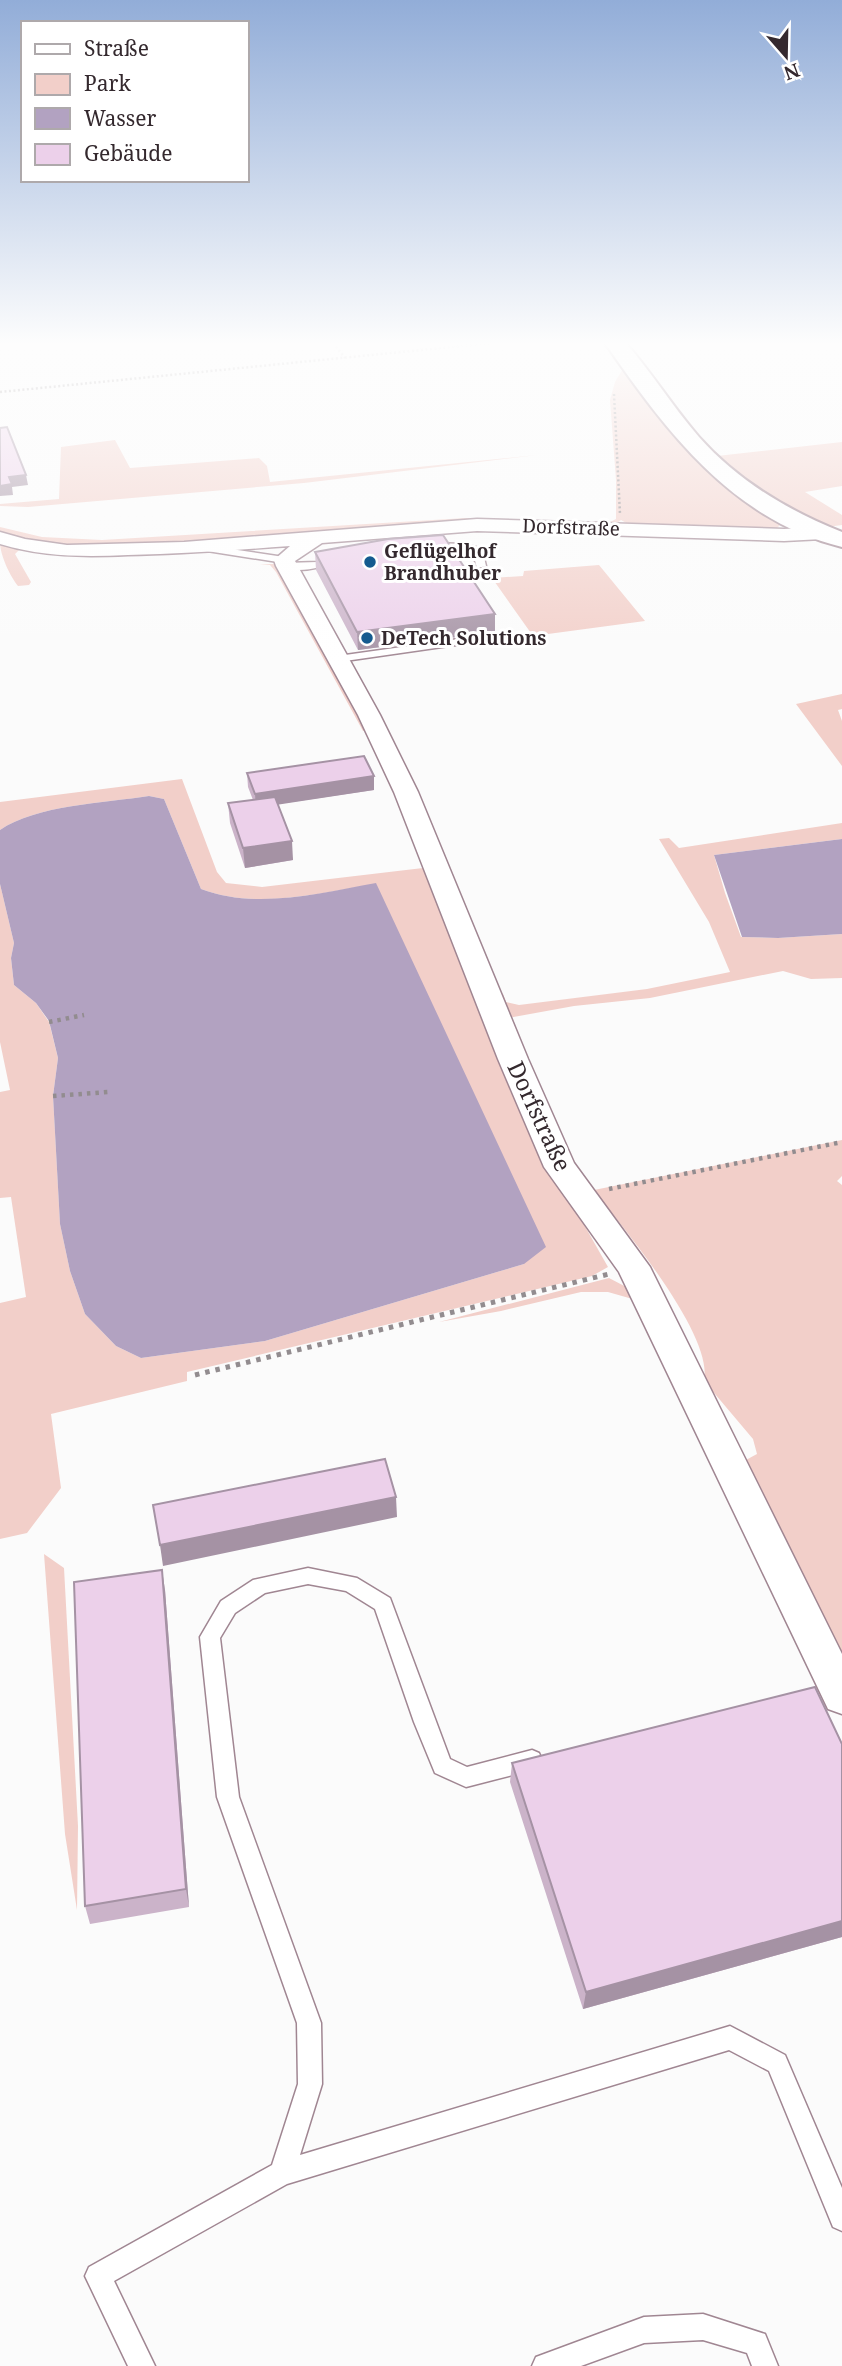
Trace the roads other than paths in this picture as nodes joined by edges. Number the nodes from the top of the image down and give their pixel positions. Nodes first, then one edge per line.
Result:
1 (701, 453) edge
2 (836, 534) edge
3 (319, 537) junction
4 (0, 538) edge
5 (428, 541) junction
6 (184, 548) junction
7 (349, 558) edge
8 (285, 563) junction
9 (481, 566) dead end
10 (480, 639) dead end
11 (338, 659) junction
12 (832, 1690) edge
13 (558, 1754) edge
14 (282, 2173) junction
15 (842, 2218) edge
16 (142, 2366) edge
17 (545, 2366) edge
18 (765, 2366) edge

1 - 2 street
2 - 5 street, Dorfstraße
3 - 5 street, Dorfstraße
3 - 6 street, Dorfstraße
3 - 8 street, Dorfstraße
4 - 6 street, Dorfstraße
5 - 9 lane
6 - 8 lane, Dorfstraße
7 - 8 lane
8 - 11 street, Dorfstraße
10 - 11 lane
11 - 12 street, Dorfstraße
13 - 14 lane
14 - 15 lane
14 - 16 lane
17 - 18 lane

